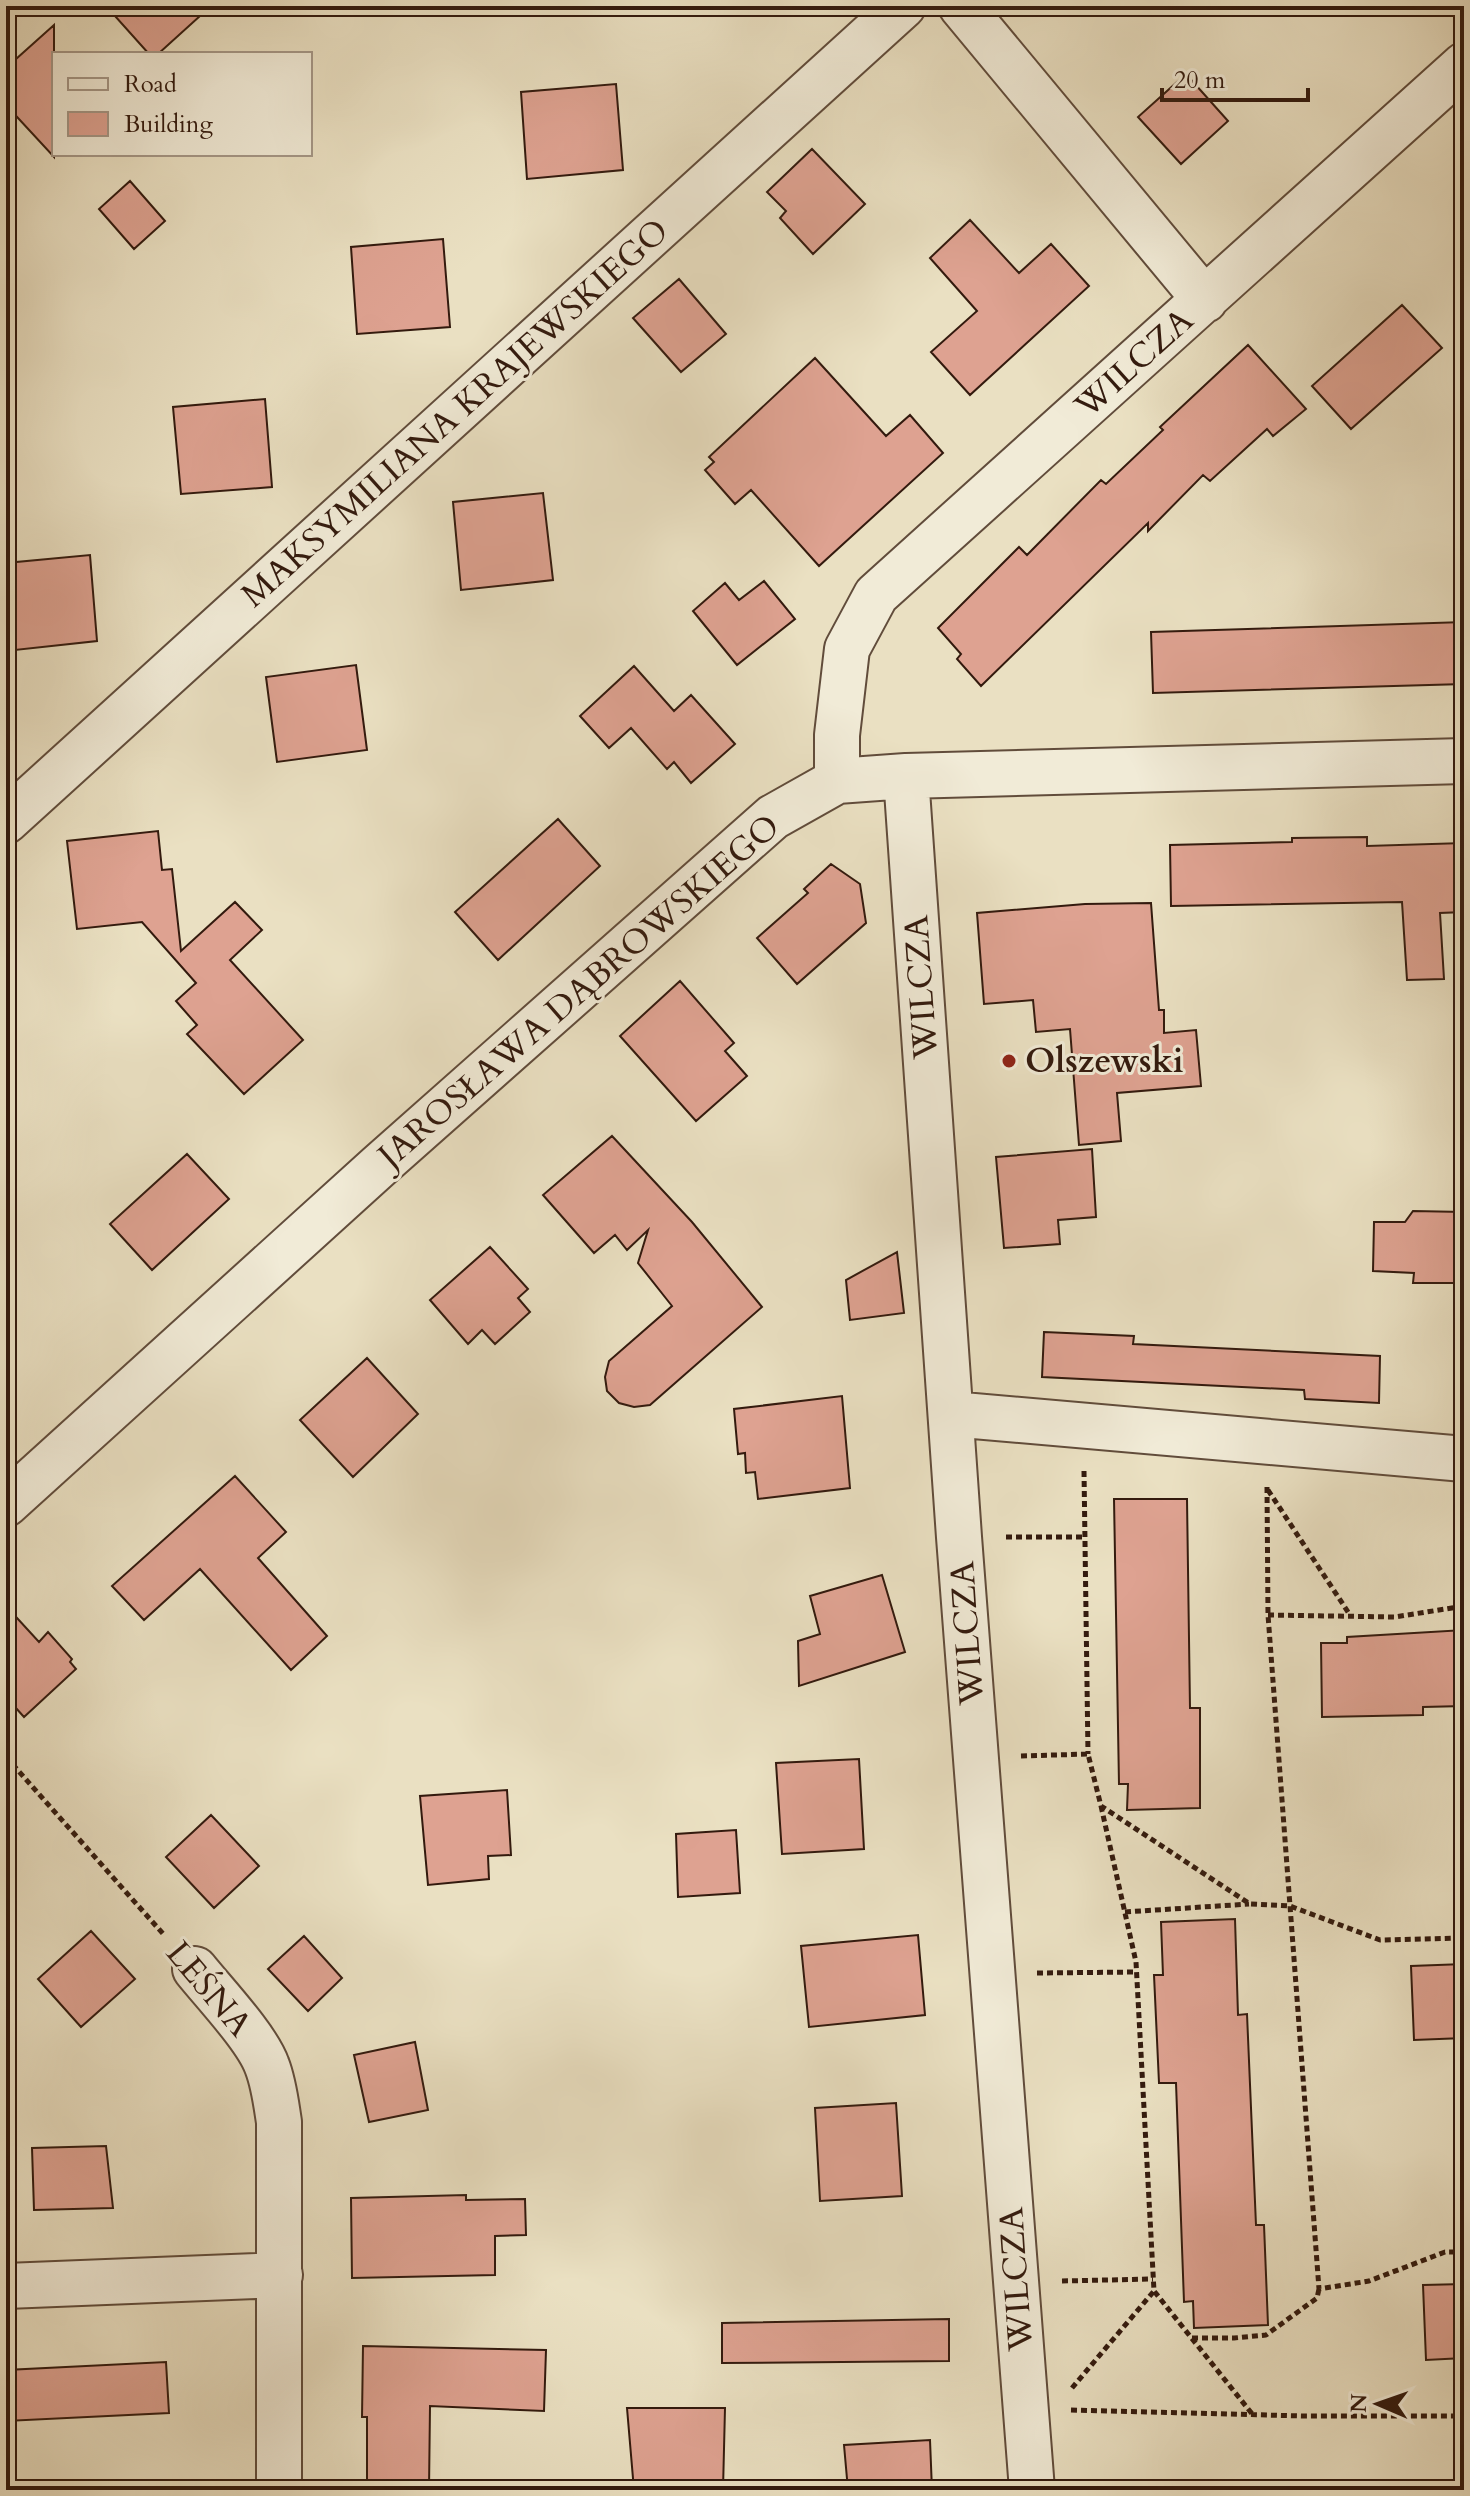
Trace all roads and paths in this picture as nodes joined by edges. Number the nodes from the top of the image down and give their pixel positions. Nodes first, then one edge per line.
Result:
1 (903, 6) edge
2 (961, 6) edge
3 (1464, 65) edge
4 (1205, 300) junction
5 (1464, 761) edge
6 (906, 776) junction
7 (837, 781) junction
8 (6, 821) edge
9 (951, 1414) junction
10 (1084, 1425) junction
11 (1267, 1442) junction
12 (1464, 1459) edge
13 (1267, 1489) junction
14 (6, 1504) edge
15 (959, 1537) junction
16 (1085, 1537) junction
17 (1464, 1606) edge
18 (1268, 1615) junction
19 (1351, 1616) junction
20 (1088, 1754) junction
21 (6, 1757) edge
22 (976, 1757) junction
23 (1101, 1806) junction
24 (1250, 1904) junction
25 (1290, 1906) junction
26 (1125, 1912) junction
27 (1464, 1938) edge
28 (195, 1969) joint
29 (1136, 1972) junction
30 (993, 1973) junction
31 (1464, 2252) edge
32 (280, 2275) junction
33 (1153, 2279) junction
34 (1016, 2281) junction
35 (6, 2286) edge
36 (1319, 2289) junction
37 (1154, 2291) junction
38 (1191, 2338) junction
39 (1040, 2408) junction
40 (1253, 2415) junction
41 (1464, 2416) edge
42 (279, 2490) edge
43 (1032, 2490) edge

1 - 8 street, MAKSYMILIANA KRAJEWSKIEGO
2 - 4 street
3 - 4 street, WILCZA
4 - 7 street, WILCZA
5 - 6 street, JAROSŁAWA DĄBROWSKIEGO
6 - 7 street, JAROSŁAWA DĄBROWSKIEGO
6 - 9 street, WILCZA
7 - 14 street, JAROSŁAWA DĄBROWSKIEGO
9 - 10 street
9 - 15 street, WILCZA
10 - 11 street
10 - 16 path
11 - 12 street
11 - 13 path
13 - 18 path
13 - 19 path
15 - 16 path
15 - 22 street, WILCZA
16 - 20 path
17 - 19 path
18 - 19 path
18 - 25 path
20 - 22 path
20 - 23 path
21 - 28 path, LEŚNA
22 - 30 street, WILCZA
23 - 24 path
23 - 26 path
24 - 25 path
24 - 26 path
25 - 27 path
25 - 36 path
26 - 29 path
28 - 32 street, LEŚNA
29 - 30 path
29 - 33 path
30 - 34 street, WILCZA
31 - 36 path
32 - 35 street
32 - 42 street, LEŚNA
33 - 34 path
33 - 37 path
34 - 39 street, WILCZA
36 - 38 path
37 - 38 path
37 - 39 path
38 - 40 path
39 - 40 path
39 - 43 street, WILCZA
40 - 41 path

